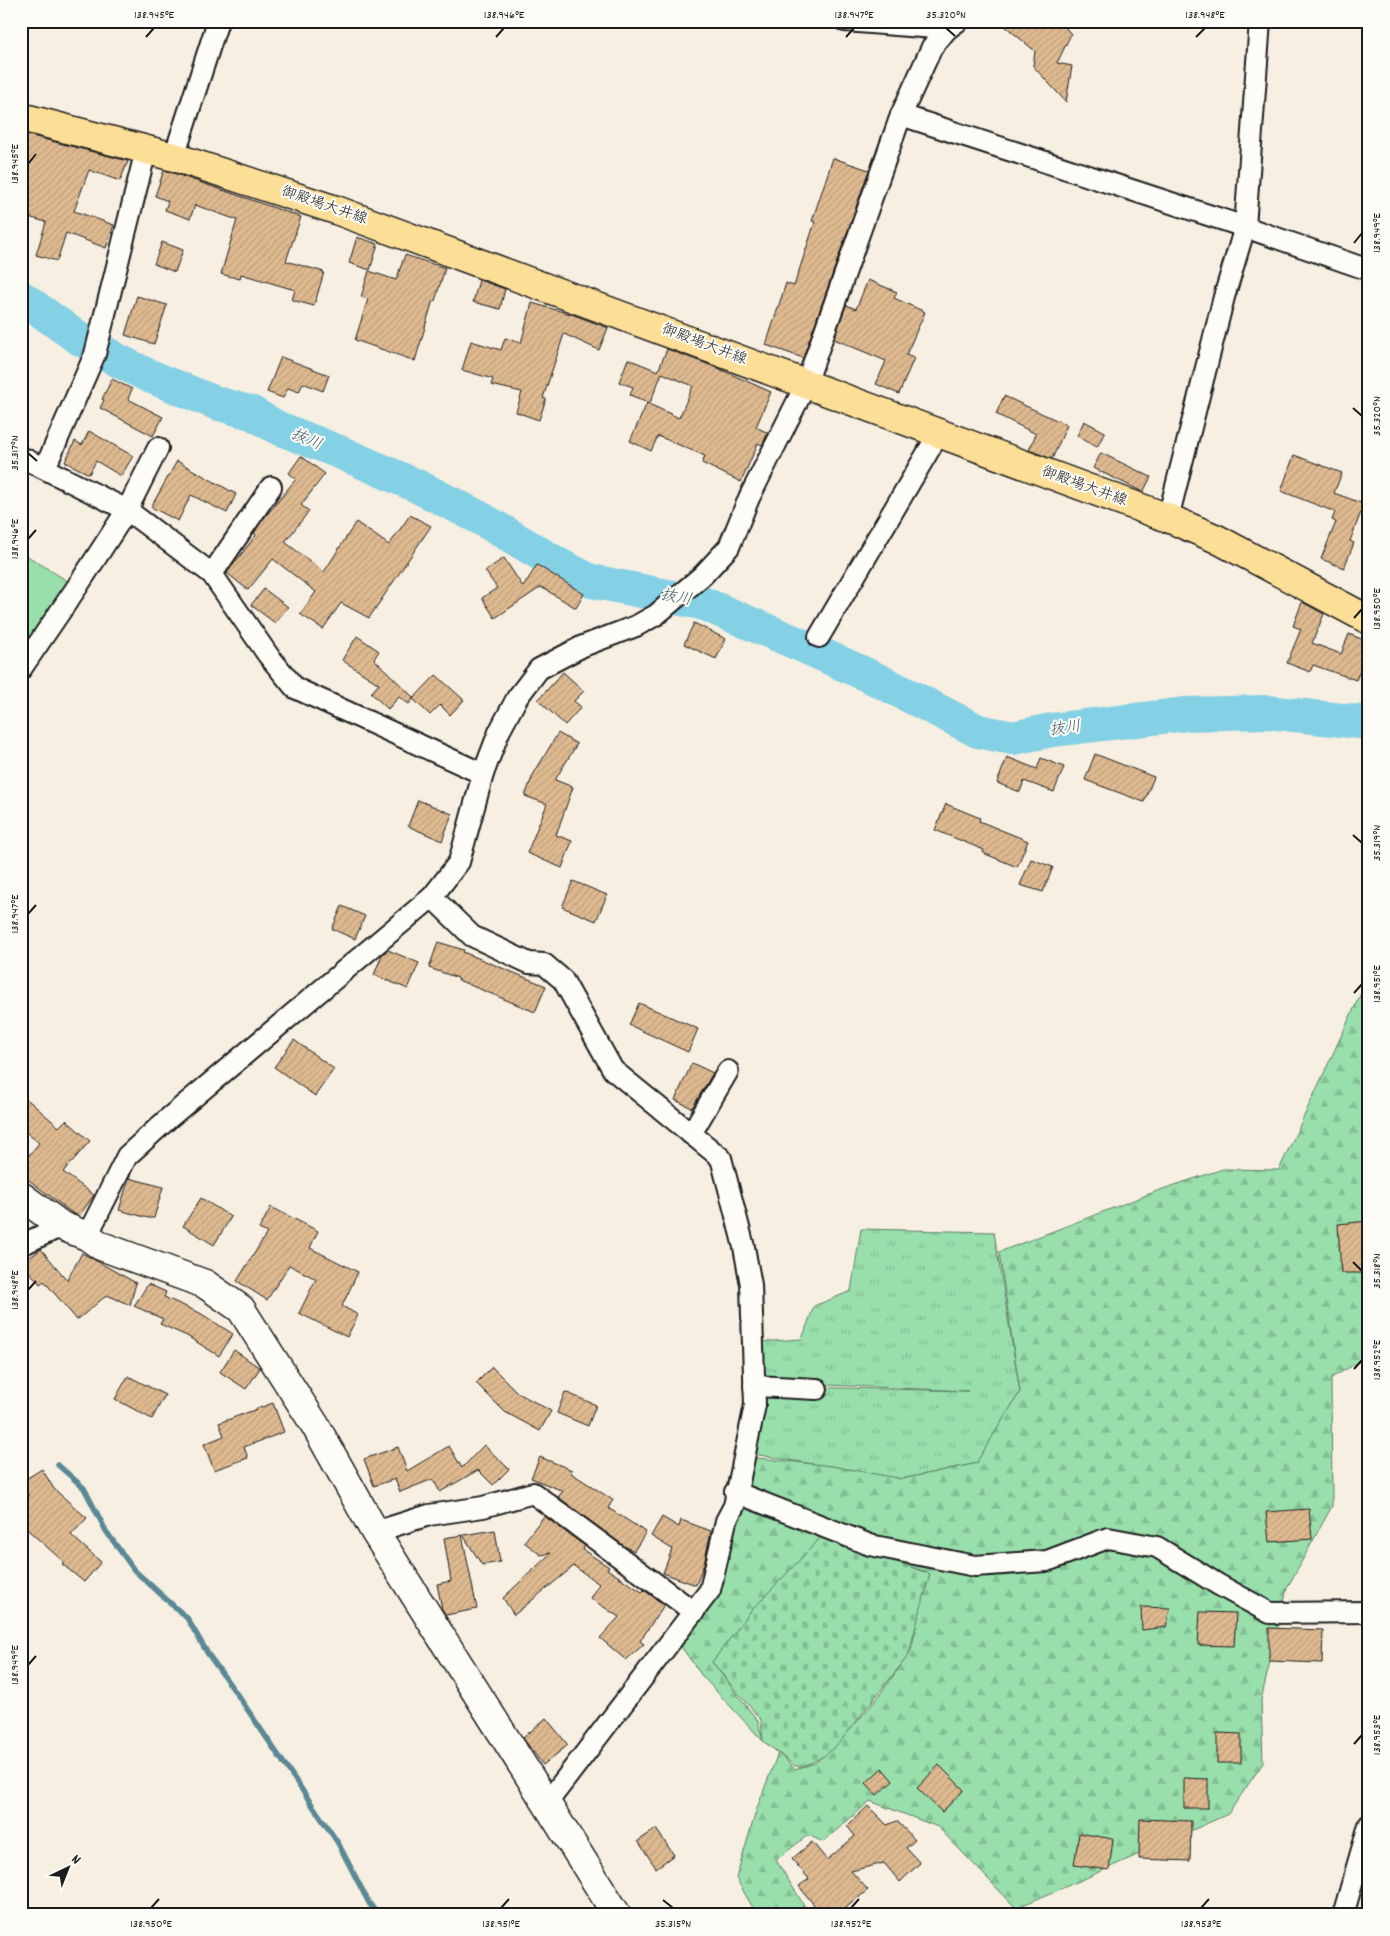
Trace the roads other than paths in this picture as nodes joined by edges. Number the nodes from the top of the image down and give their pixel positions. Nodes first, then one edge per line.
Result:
1 (218, 21) edge
2 (845, 21) edge
3 (1260, 21) edge
4 (952, 25) edge
5 (901, 115) junction
6 (21, 117) edge
7 (146, 150) junction
8 (174, 157) junction
9 (1245, 227) junction
10 (1369, 270) edge
11 (806, 384) junction
12 (939, 433) junction
13 (158, 448) dead end
14 (21, 457) edge
15 (45, 468) junction
16 (271, 487) dead end
17 (126, 510) junction
18 (1168, 518) junction
19 (212, 574) junction
20 (1369, 620) edge
21 (819, 637) dead end
22 (21, 669) edge
23 (483, 774) junction
24 (432, 897) junction
25 (728, 1072) dead end
26 (691, 1134) junction
27 (21, 1196) edge
28 (62, 1226) junction
29 (87, 1236) junction
30 (21, 1245) edge
31 (754, 1386) junction
32 (817, 1388) dead end
33 (735, 1492) junction
34 (375, 1532) junction
35 (694, 1612) junction
36 (1369, 1612) edge
37 (547, 1804) junction
38 (1369, 1825) edge
39 (618, 1915) edge
40 (1344, 1915) edge

1 - 8 street
2 - 4 street
3 - 9 street
4 - 5 street
5 - 9 street
5 - 11 street
6 - 7 main road, 御殿場大井線
7 - 8 main road, 御殿場大井線
7 - 15 street
8 - 11 main road, 御殿場大井線
9 - 10 street
9 - 18 street
11 - 12 main road, 御殿場大井線
11 - 23 street
12 - 18 main road, 御殿場大井線
12 - 21 street
13 - 17 street
14 - 15 street
15 - 17 street
16 - 19 street
17 - 19 street
17 - 22 street
18 - 20 main road, 御殿場大井線
19 - 23 street
23 - 24 street
24 - 26 street
24 - 29 street
25 - 26 street
26 - 31 street
27 - 28 street
28 - 29 street
28 - 30 street
29 - 34 street
31 - 32 street
31 - 33 street
33 - 35 street
33 - 36 street
34 - 35 street
34 - 37 street
35 - 37 street
37 - 39 street
38 - 40 street

